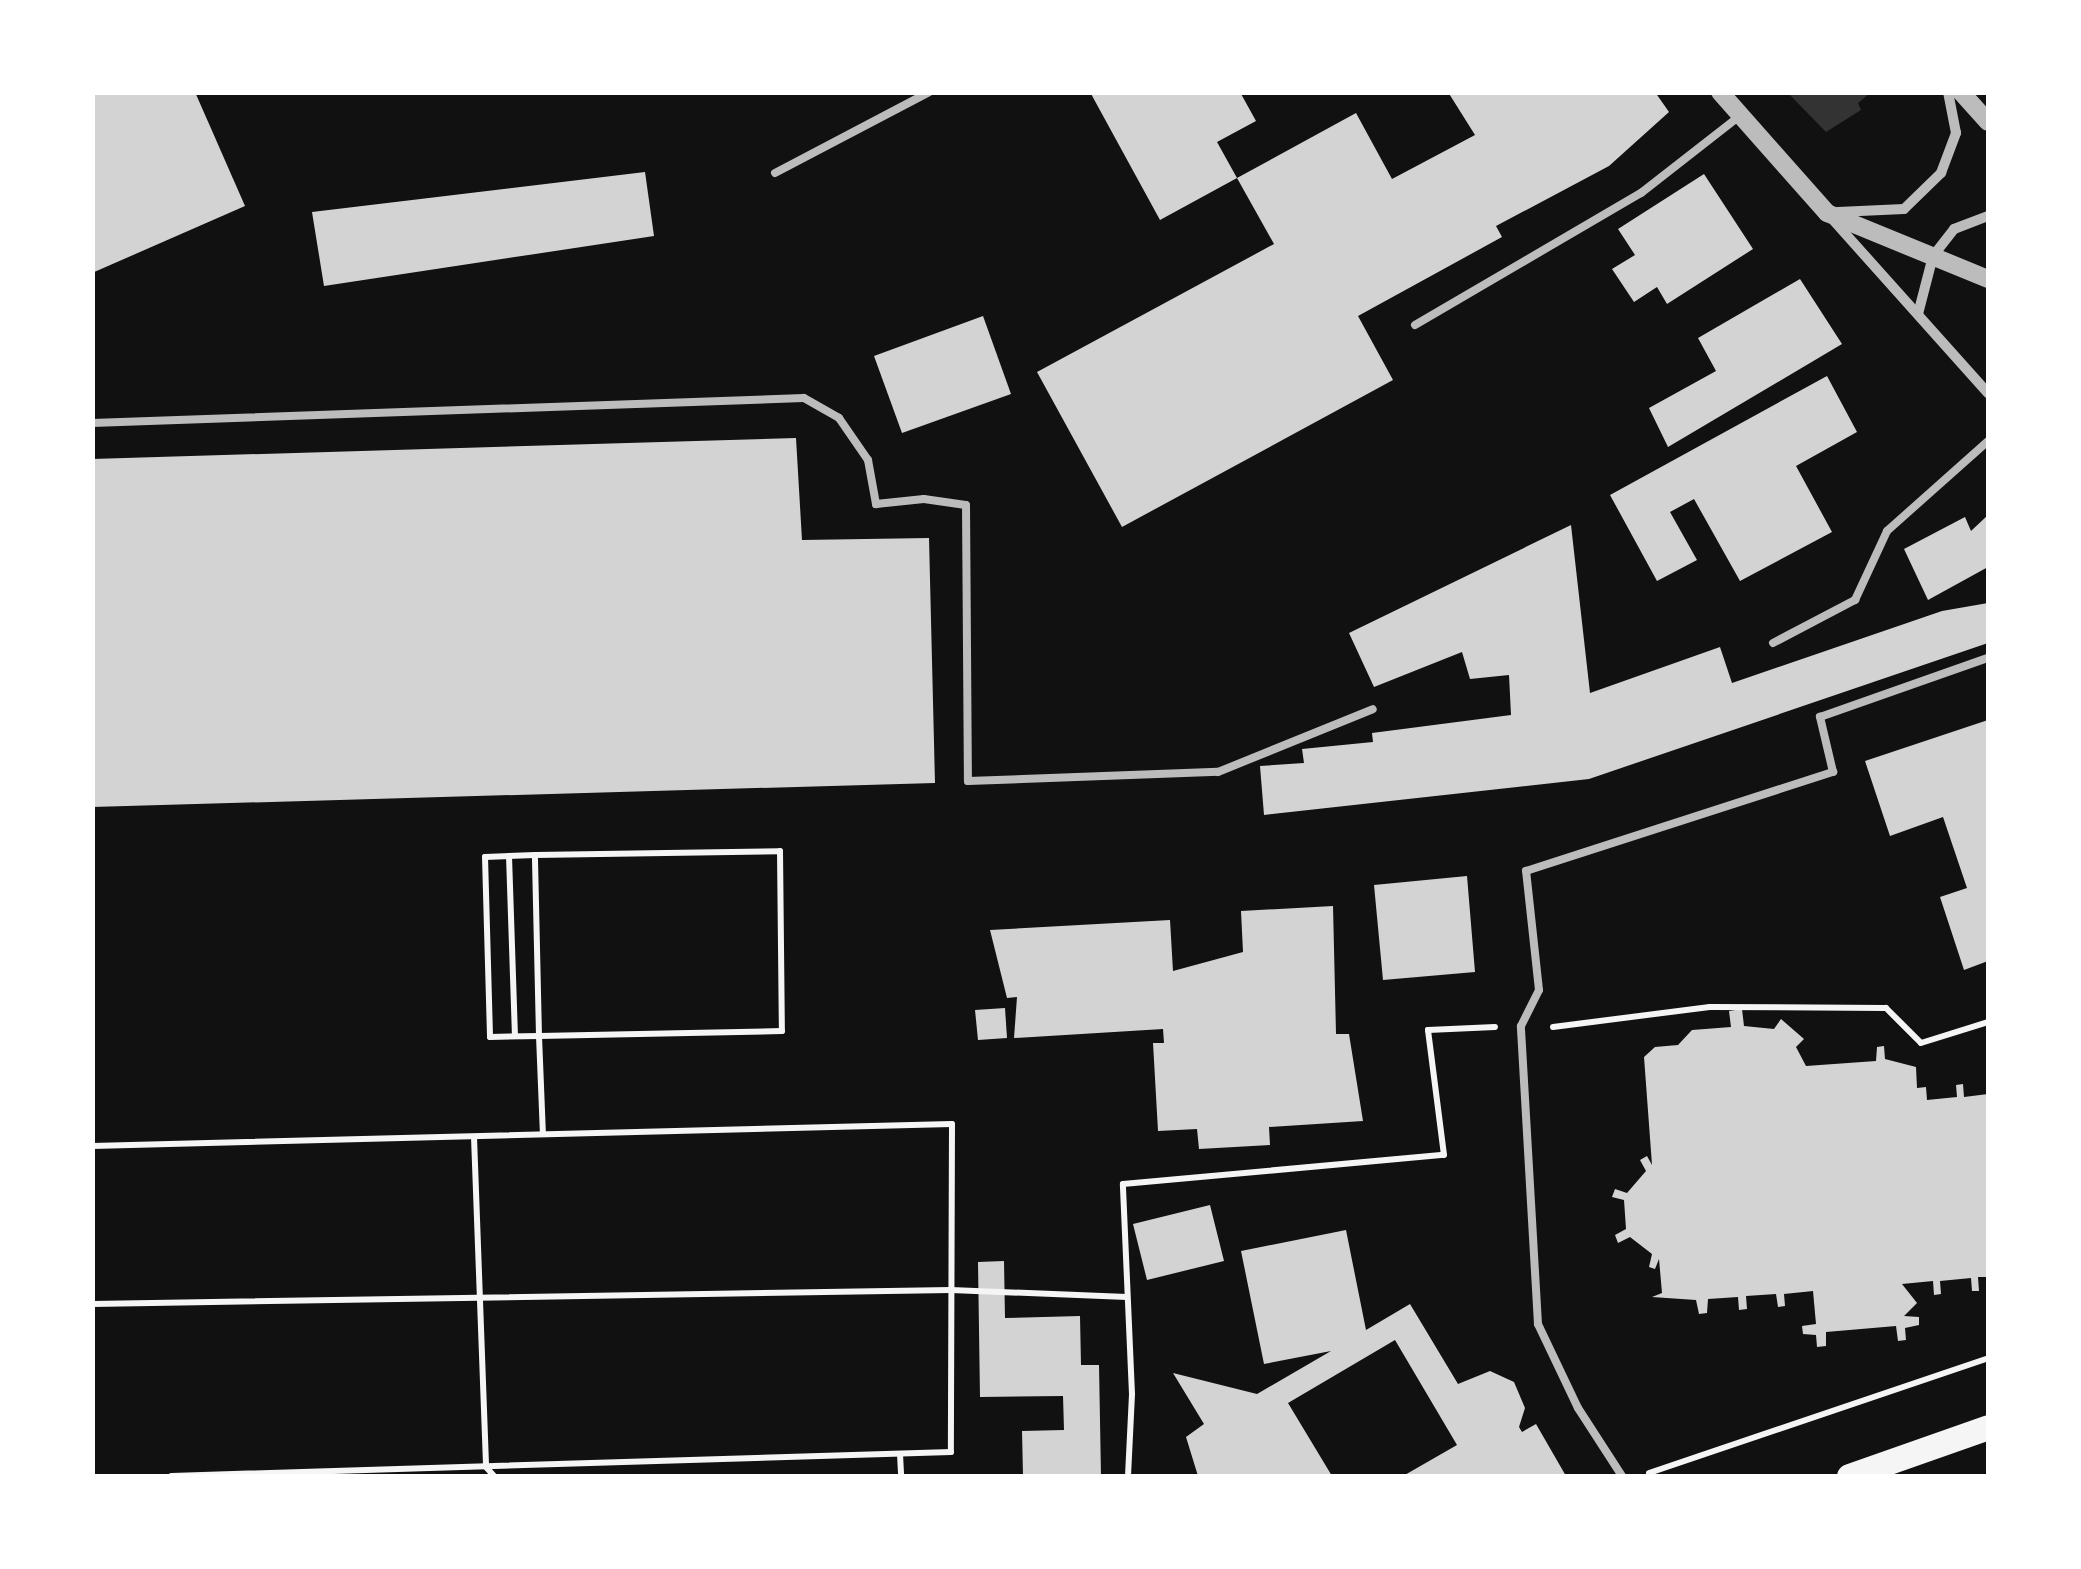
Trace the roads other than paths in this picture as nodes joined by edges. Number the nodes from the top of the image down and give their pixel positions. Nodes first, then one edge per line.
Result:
1 (929, 92) edge
2 (1720, 92) edge
3 (1948, 92) edge
4 (1961, 92) edge
5 (1742, 115) junction
6 (1988, 122) edge
7 (775, 172) dead end
8 (1827, 213) junction
9 (1988, 216) edge
10 (1933, 256) junction
11 (1988, 279) edge
12 (1918, 314) junction
13 (1415, 324) dead end
14 (1988, 392) edge
15 (92, 423) edge
16 (1988, 441) edge
17 (1774, 644) dead end
18 (1988, 658) edge
19 (1373, 709) dead end
20 (1988, 1427) edge
21 (1622, 1476) edge
22 (1849, 1476) edge

1 - 7 lane
2 - 5 street
3 - 8 street
4 - 6 street
5 - 8 street
5 - 13 lane
8 - 10 street
8 - 12 street
9 - 10 street
10 - 11 street
10 - 12 street
12 - 14 street
15 - 19 lane
16 - 17 lane
18 - 21 lane
20 - 22 main road

